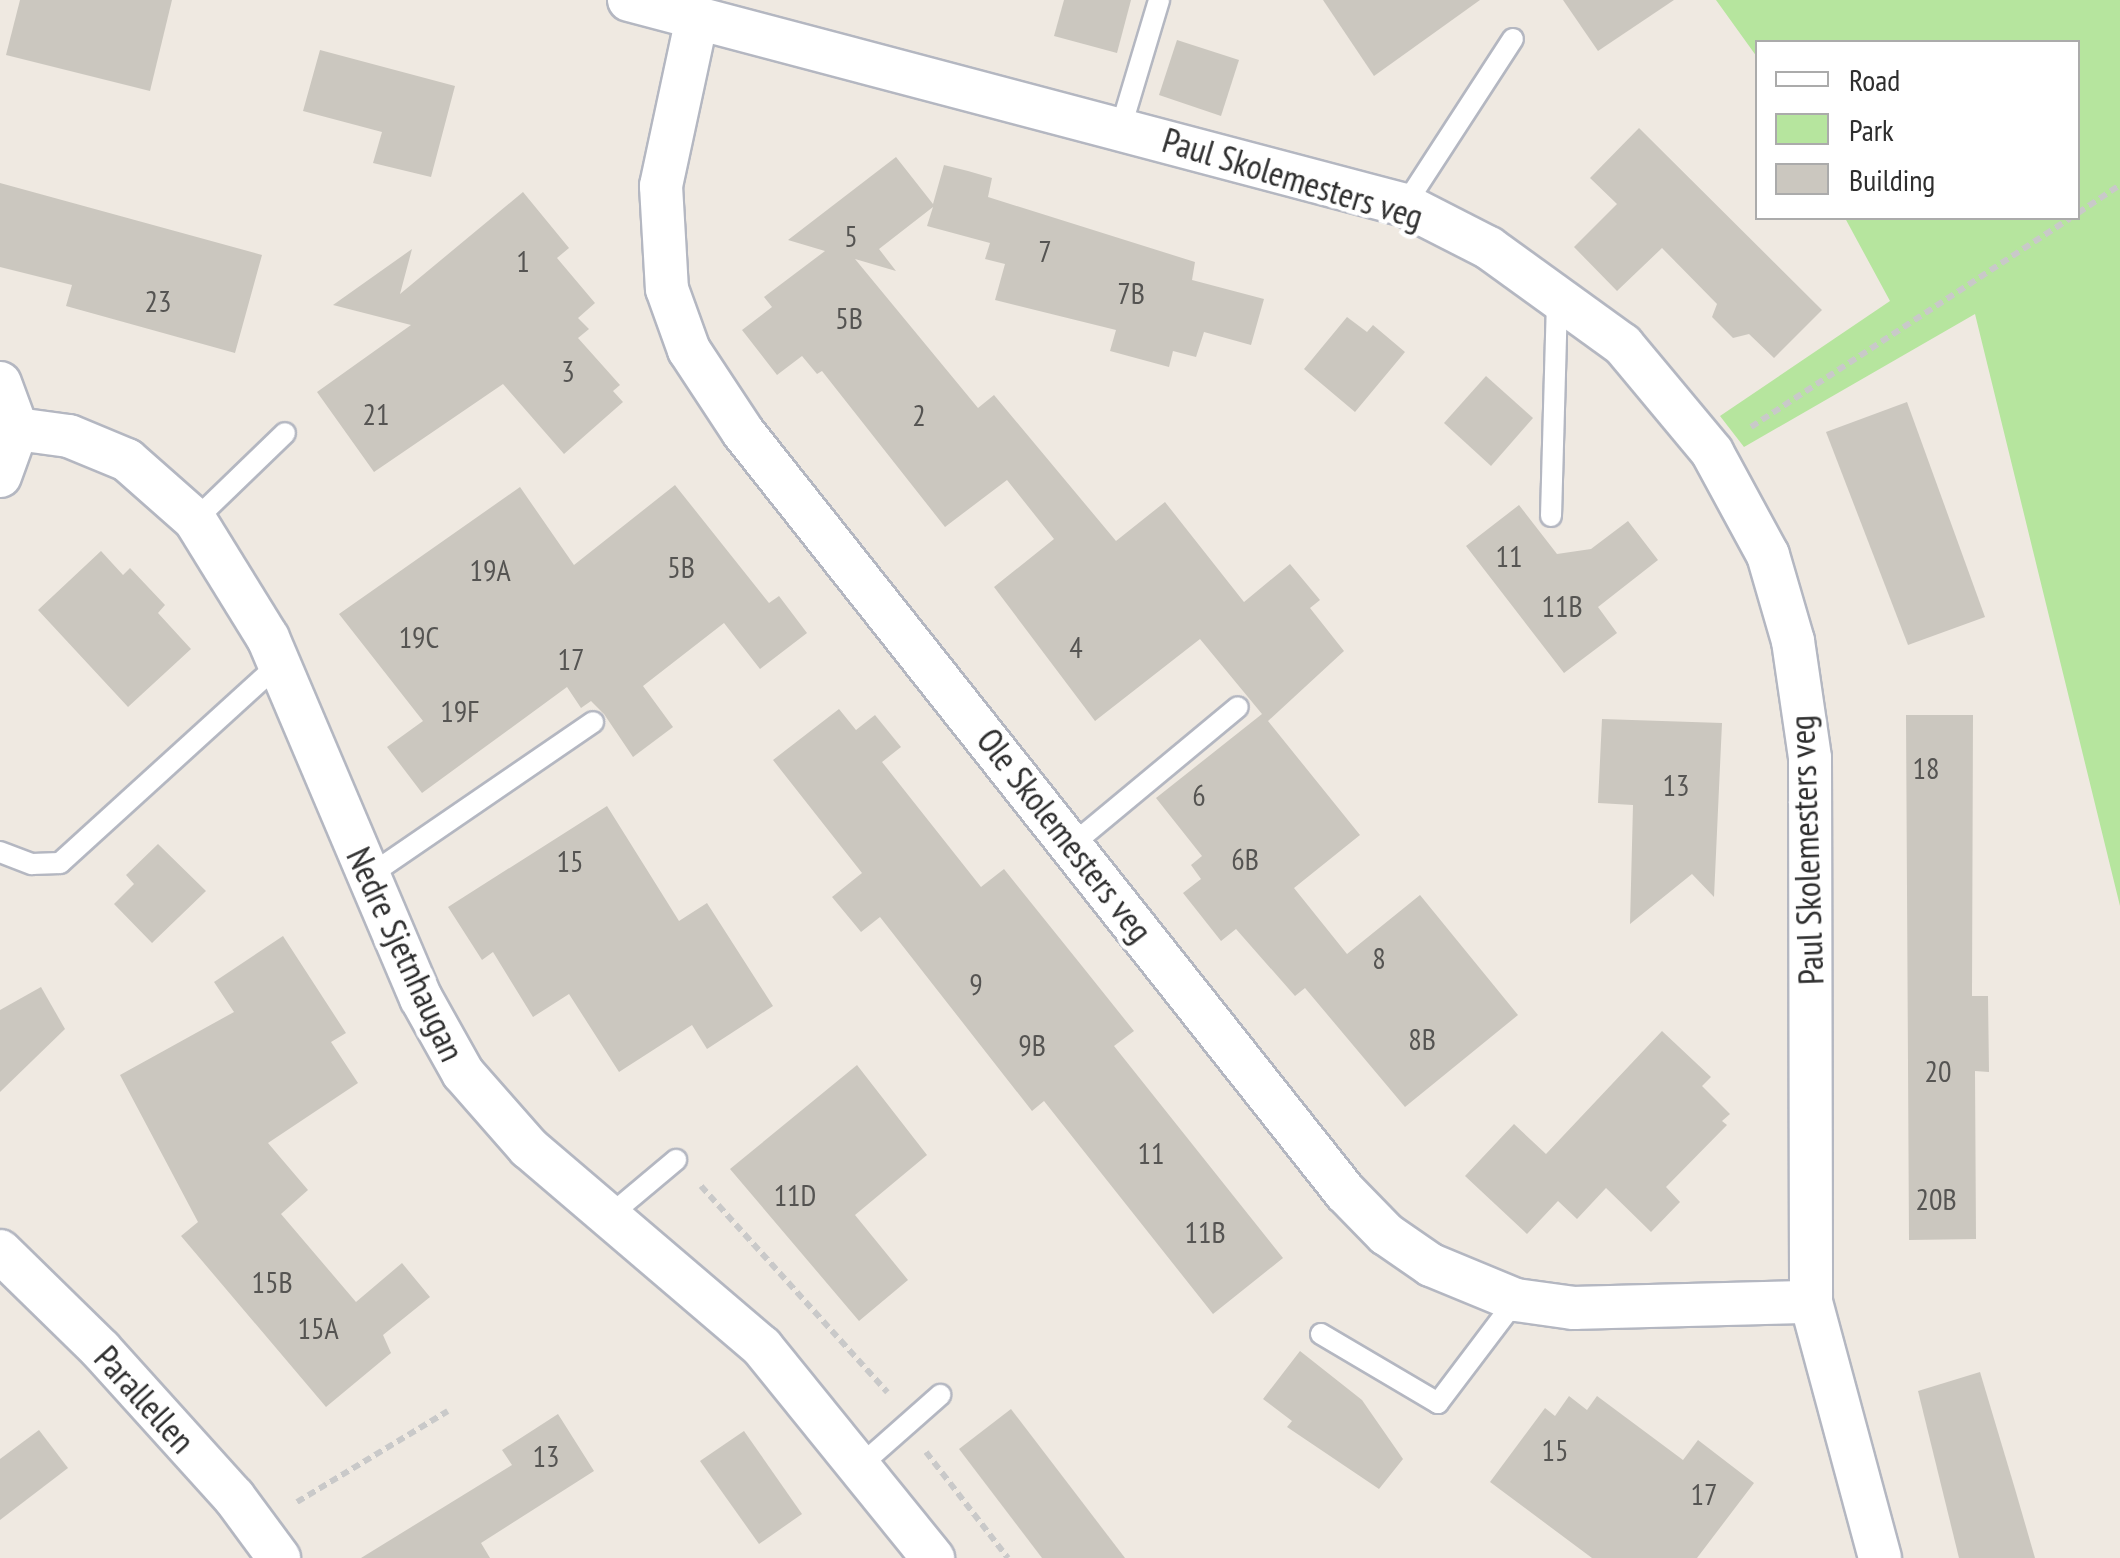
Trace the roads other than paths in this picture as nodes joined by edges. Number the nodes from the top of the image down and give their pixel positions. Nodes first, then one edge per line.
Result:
1 (630, 0) edge
2 (1159, 0) edge
3 (698, 18) junction
4 (1513, 39) dead end
5 (1121, 127) junction
6 (1405, 205) junction
7 (1557, 292) junction
8 (0, 383) edge
9 (17, 429) junction
10 (284, 434) dead end
11 (0, 476) edge
12 (1551, 516) dead end
13 (195, 520) junction
14 (279, 664) junction
15 (1238, 706) dead end
16 (592, 722) dead end
17 (1072, 844) junction
18 (0, 852) edge
19 (367, 877) junction
20 (676, 1160) road end
21 (608, 1216) junction
22 (0, 1251) edge
23 (1516, 1300) junction
24 (1811, 1302) junction
25 (1321, 1334) dead end
26 (940, 1395) dead end
27 (861, 1466) junction
28 (268, 1542) edge
29 (933, 1558) edge
30 (1880, 1558) edge

1 - 3 street, Paul Skolemesters veg
2 - 5 lane
3 - 5 street, Paul Skolemesters veg
3 - 17 street, Ole Skolemesters veg
4 - 6 lane
5 - 6 street, Paul Skolemesters veg
6 - 7 street, Paul Skolemesters veg
7 - 12 lane
7 - 24 street, Paul Skolemesters veg
8 - 9 street
9 - 11 street
9 - 13 street, Nedre Sjetnhaugan
10 - 13 lane
13 - 14 street, Nedre Sjetnhaugan
14 - 18 lane
14 - 19 street, Nedre Sjetnhaugan
15 - 17 lane
16 - 19 lane
17 - 23 street, Ole Skolemesters veg
19 - 21 street, Nedre Sjetnhaugan
20 - 21 lane
21 - 27 street, Nedre Sjetnhaugan
22 - 28 street, Parallellen
23 - 24 street, Ole Skolemesters veg
23 - 25 lane
24 - 30 street, Paul Skolemesters veg
26 - 27 lane
27 - 29 street, Nedre Sjetnhaugan

